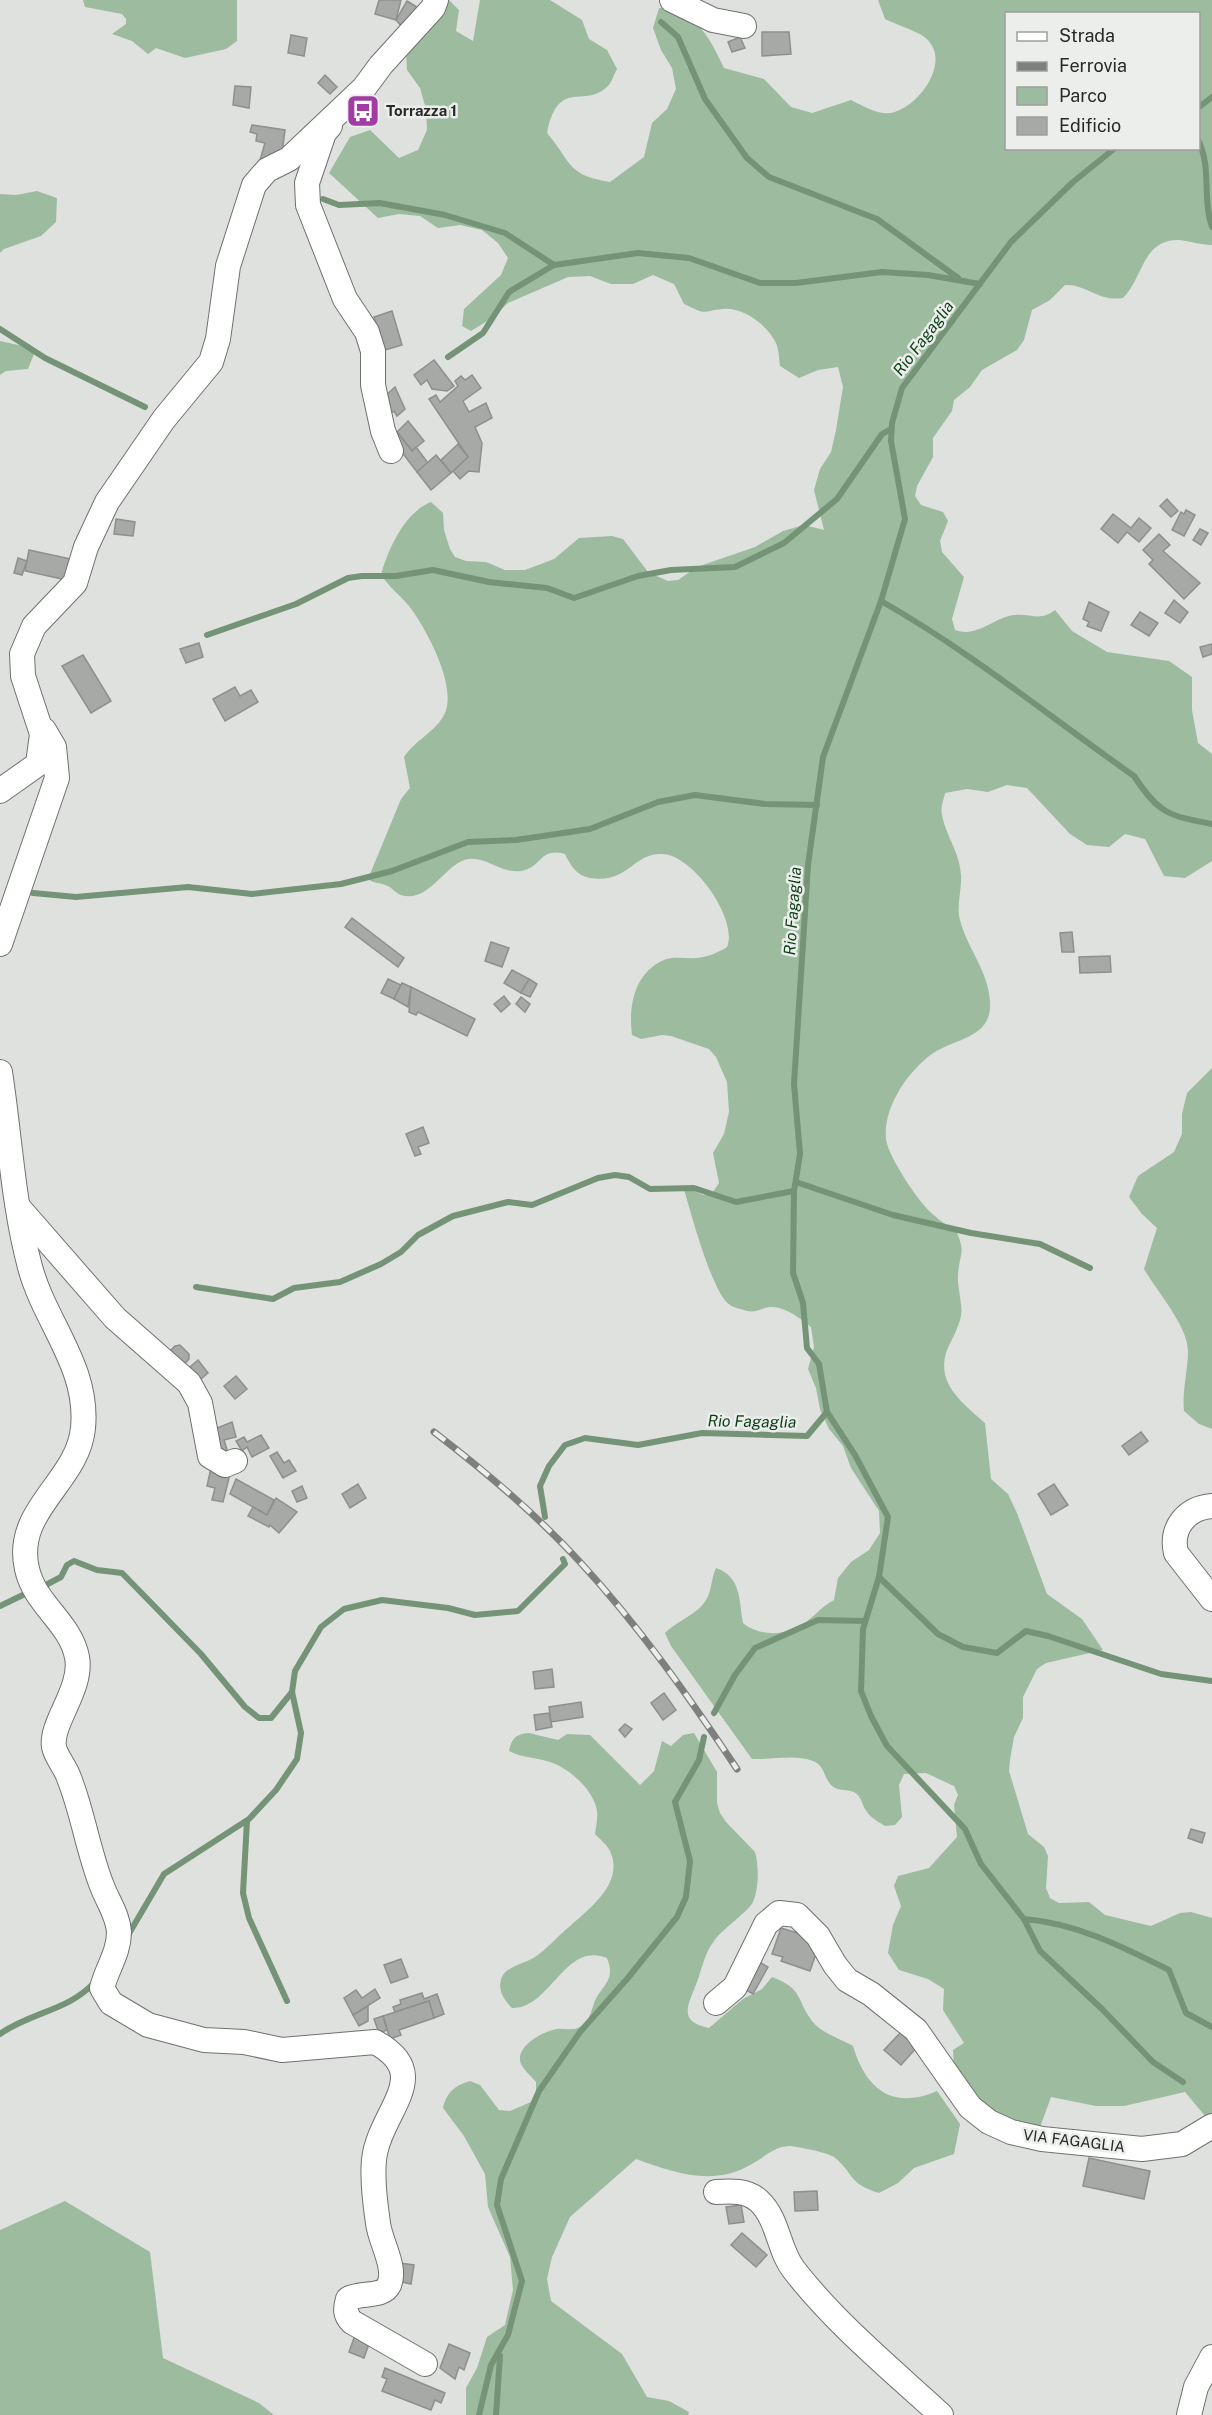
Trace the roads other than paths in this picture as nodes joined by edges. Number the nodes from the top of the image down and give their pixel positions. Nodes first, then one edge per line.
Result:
1 (436, 0) edge
2 (672, 0) edge
3 (744, 26) dead end
4 (346, 105) junction
5 (391, 452) dead end
6 (38, 720) junction
7 (0, 791) edge
8 (0, 944) edge
9 (0, 1072) edge
10 (17, 1206) junction
11 (235, 1461) dead end
12 (1212, 1506) edge
13 (1212, 1599) edge
14 (716, 2003) dead end
15 (1212, 2126) edge
16 (716, 2192) dead end
17 (1212, 2357) edge
18 (425, 2364) dead end
19 (941, 2415) edge
20 (1189, 2415) edge

1 - 4 street
2 - 3 street
4 - 5 street
4 - 6 street
6 - 7 street
6 - 8 street
9 - 10 street
10 - 11 street
10 - 18 street
12 - 13 street
14 - 15 street, VIA FAGAGLIA
16 - 19 street
17 - 20 street

